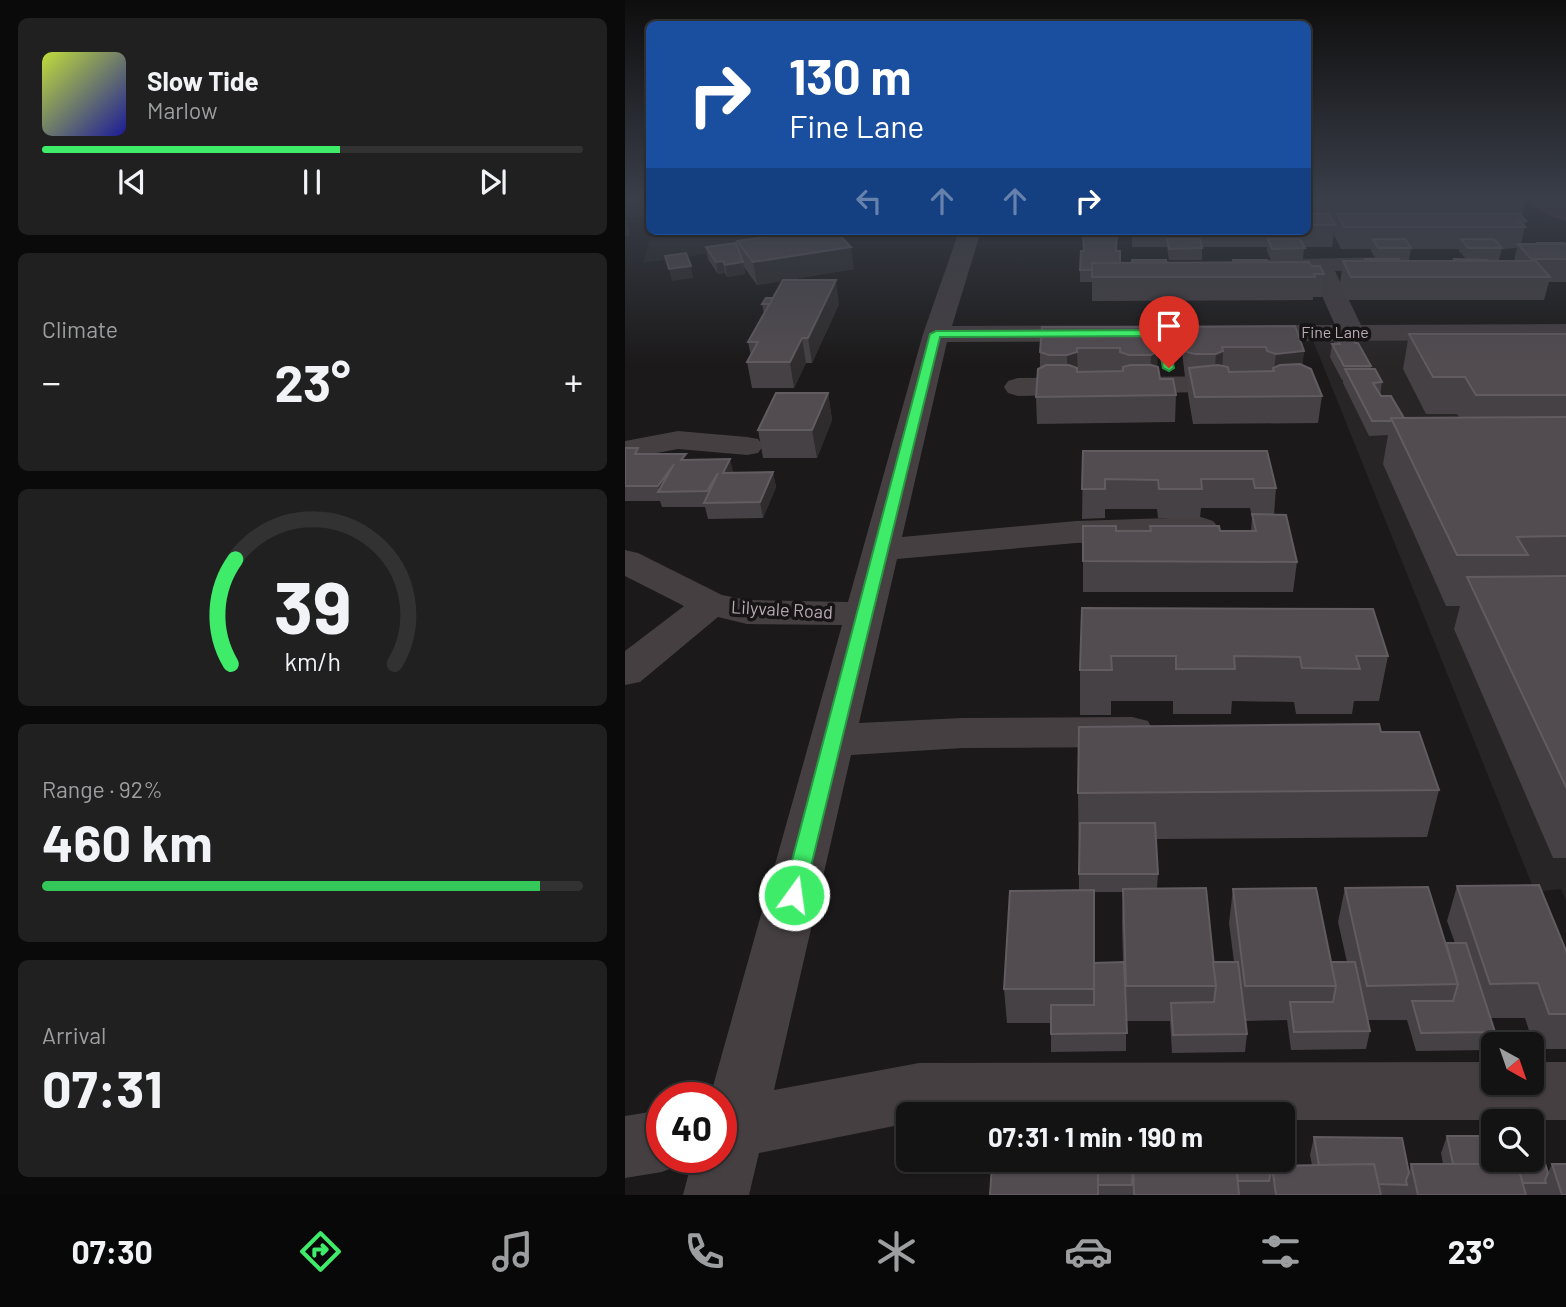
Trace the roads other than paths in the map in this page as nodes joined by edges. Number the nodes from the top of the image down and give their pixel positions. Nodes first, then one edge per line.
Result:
1 (962, 254) edge
2 (1417, 264) edge
3 (1241, 265) edge
4 (1320, 265) junction
5 (1351, 331) junction
6 (1566, 332) edge
7 (1162, 333) junction
8 (936, 334) junction
9 (1267, 385) edge
10 (1172, 386) junction
11 (1018, 387) dead end
12 (747, 446) dead end
13 (625, 450) edge
14 (1210, 527) edge
15 (882, 550) junction
16 (625, 561) edge
17 (710, 604) junction
18 (866, 614) junction
19 (625, 672) edge
20 (1167, 732) edge
21 (834, 740) junction
22 (1566, 1091) edge
23 (737, 1093) edge
24 (737, 1127) edge
25 (646, 1144) edge
26 (625, 1147) edge
27 (720, 1173) edge
28 (716, 1195) edge

1 - 8 street
2 - 4 street
3 - 4 street
4 - 5 street
5 - 6 street, Fine Lane
5 - 7 street, Fine Lane
7 - 8 street, Fine Lane
7 - 10 street
8 - 15 street
9 - 10 street
10 - 11 street
12 - 13 street
14 - 15 street
15 - 18 street
16 - 17 street, Lilyvale Road
17 - 18 street, Lilyvale Road
17 - 19 street
18 - 21 street
20 - 21 street
21 - 23 street
22 - 24 street
25 - 26 street
27 - 28 street

